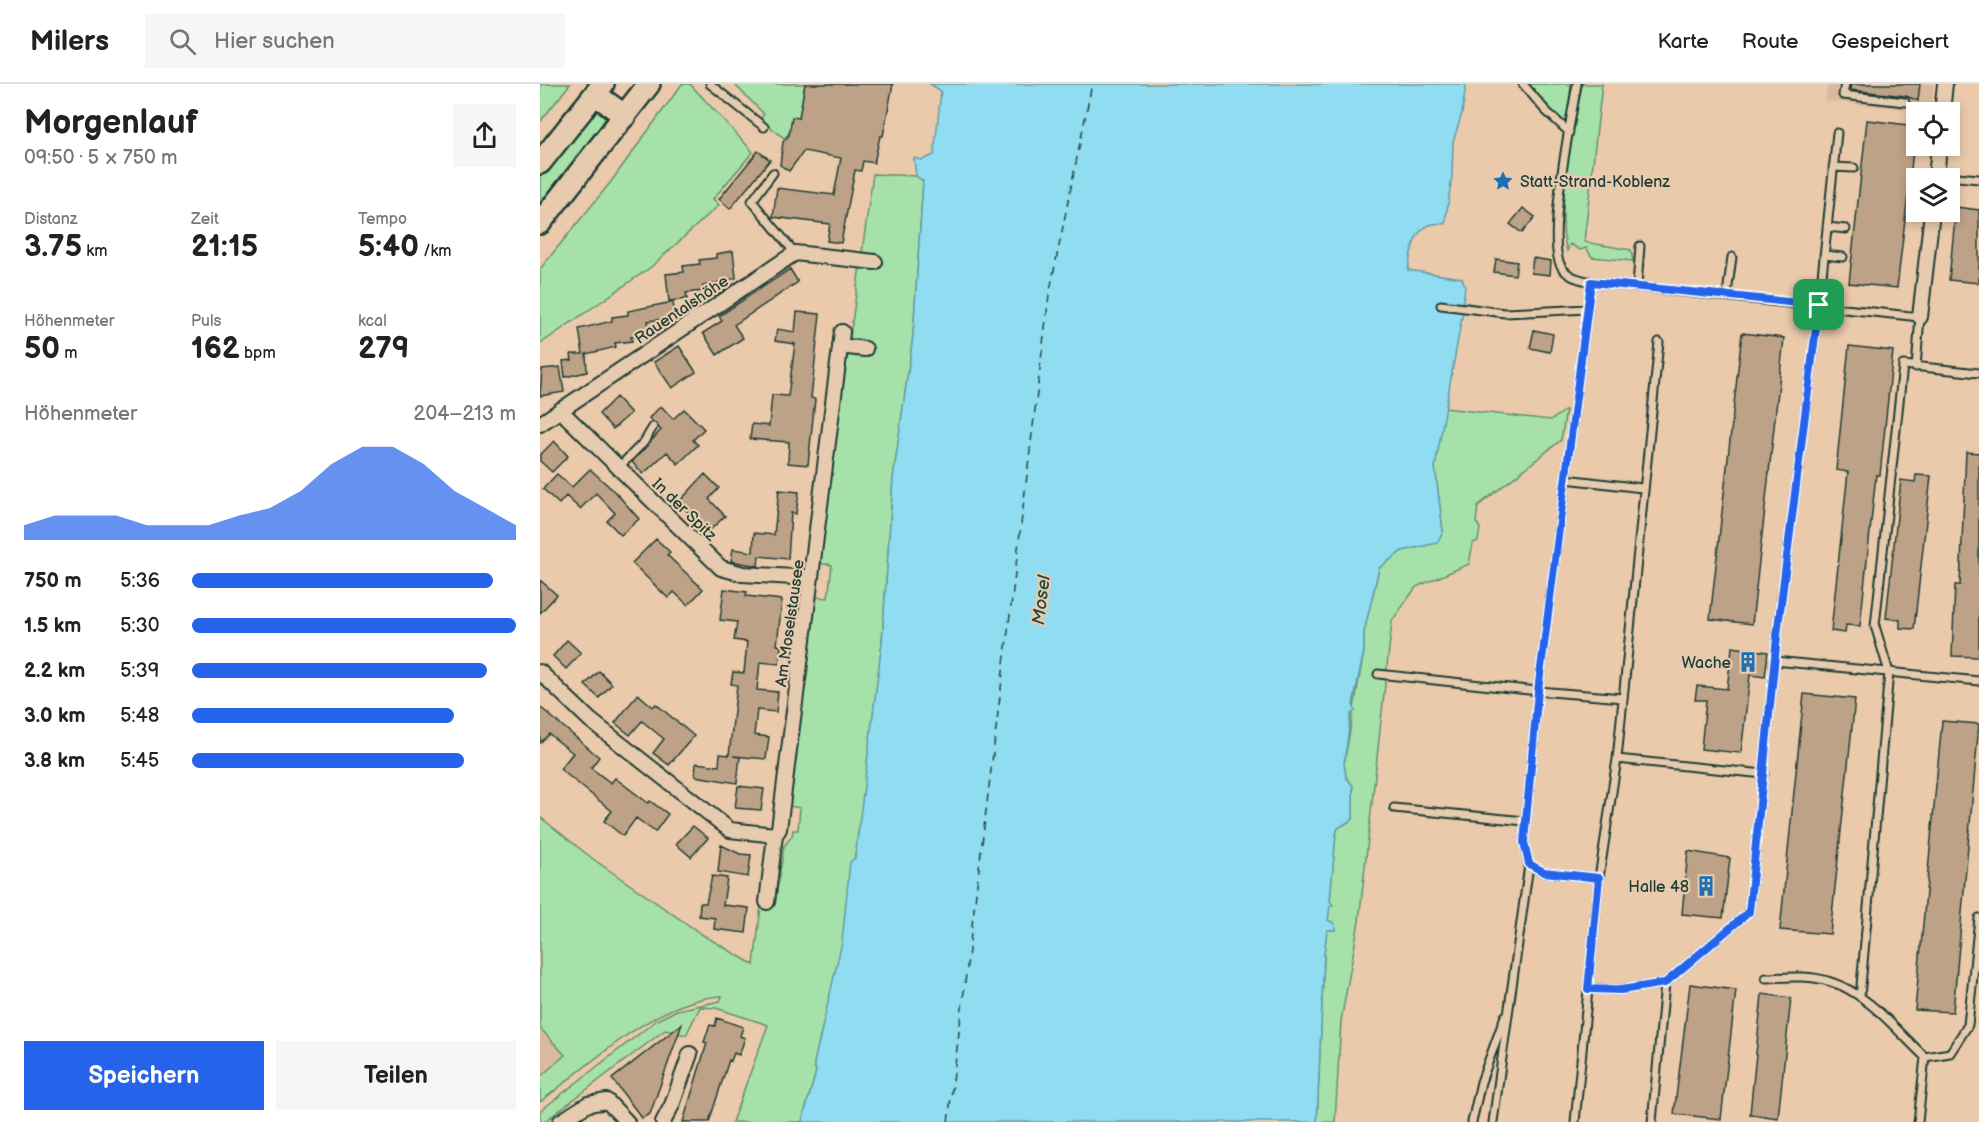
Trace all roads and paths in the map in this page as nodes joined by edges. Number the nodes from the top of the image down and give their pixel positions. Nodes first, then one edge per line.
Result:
1 (710, 84) edge
2 (1523, 84) edge
3 (1577, 84) edge
4 (1845, 84) edge
5 (1945, 84) edge
6 (645, 87) edge
7 (599, 89) edge
8 (1905, 102) dead end
9 (1943, 102) edge
10 (625, 116) junction
11 (765, 127) dead end
12 (1569, 132) junction
13 (1837, 133) dead end
14 (540, 163) edge
15 (1833, 167) junction
16 (1854, 168) dead end
17 (773, 173) dead end
18 (1960, 178) edge
19 (1979, 179) edge
20 (1931, 222) edge
21 (540, 223) edge
22 (1827, 227) junction
23 (1846, 229) dead end
24 (1640, 246) dead end
25 (795, 253) junction
26 (1824, 255) junction
27 (1732, 257) dead end
28 (1844, 257) dead end
29 (875, 262) dead end
30 (1591, 282) junction
31 (1637, 286) junction
32 (1727, 294) junction
33 (1441, 305) dead end
34 (1819, 305) junction
35 (1588, 309) junction
36 (1920, 316) junction
37 (842, 332) dead end
38 (1659, 342) dead end
39 (840, 346) junction
40 (865, 349) dead end
41 (1916, 367) junction
42 (1979, 374) edge
43 (560, 411) junction
44 (540, 424) edge
45 (653, 427) dead end
46 (619, 468) junction
47 (1566, 479) junction
48 (1642, 488) junction
49 (811, 578) junction
50 (1775, 661) junction
51 (540, 672) edge
52 (1889, 672) junction
53 (1378, 674) dead end
54 (1979, 681) edge
55 (1538, 691) junction
56 (1623, 698) junction
57 (1617, 759) junction
58 (1764, 774) junction
59 (1394, 808) dead end
60 (1526, 821) junction
61 (775, 835) junction
62 (1529, 864) junction
63 (1599, 878) junction
64 (767, 902) dead end
65 (1979, 918) edge
66 (1766, 978) dead end
67 (1665, 983) junction
68 (1588, 989) junction
69 (1860, 997) junction
70 (1510, 1003) junction
71 (690, 1054) dead end
72 (1925, 1057) junction
73 (560, 1122) edge
74 (627, 1122) edge
75 (663, 1122) edge
76 (1472, 1122) edge
77 (1493, 1122) edge
78 (1575, 1122) edge
79 (1652, 1122) edge
80 (1918, 1122) edge

1 - 11 lane
2 - 12 lane
3 - 12 lane
4 - 8 lane
5 - 9 street
6 - 10 main road
7 - 10 main road
7 - 14 main road
10 - 21 main road
12 - 30 lane
13 - 15 lane
15 - 16 lane
15 - 22 lane
17 - 25 lane
18 - 19 lane
20 - 36 street
22 - 23 lane
22 - 26 lane
24 - 31 lane
25 - 29 street
25 - 43 street, Rauentalshöhe
26 - 28 lane
26 - 34 lane
27 - 32 lane
30 - 31 lane
30 - 35 lane
31 - 32 lane
32 - 34 lane
33 - 35 lane
34 - 36 lane
34 - 50 lane
35 - 47 lane
36 - 41 lane
37 - 39 street, Am Moselstausee
38 - 48 lane
39 - 40 street
39 - 49 street, Am Moselstausee
41 - 42 lane
41 - 52 lane
43 - 44 street, Rauentalshöhe
43 - 46 street, In der Spitz
45 - 46 lane
46 - 49 street, In der Spitz
47 - 48 lane
47 - 55 lane
48 - 56 lane
49 - 61 street, Am Moselstausee
50 - 52 lane
50 - 58 lane
51 - 61 street
52 - 54 lane
52 - 69 lane
53 - 55 lane
55 - 56 lane
55 - 60 lane
56 - 57 lane
57 - 58 lane
57 - 63 lane
58 - 67 lane
59 - 60 lane
60 - 62 lane
61 - 64 street, Am Moselstausee
62 - 63 lane
62 - 70 lane
63 - 68 lane
65 - 72 lane
66 - 69 lane
67 - 68 lane
67 - 79 lane
68 - 78 lane
69 - 72 lane
70 - 76 lane
70 - 77 lane
71 - 75 street
72 - 80 lane
73 - 74 street

